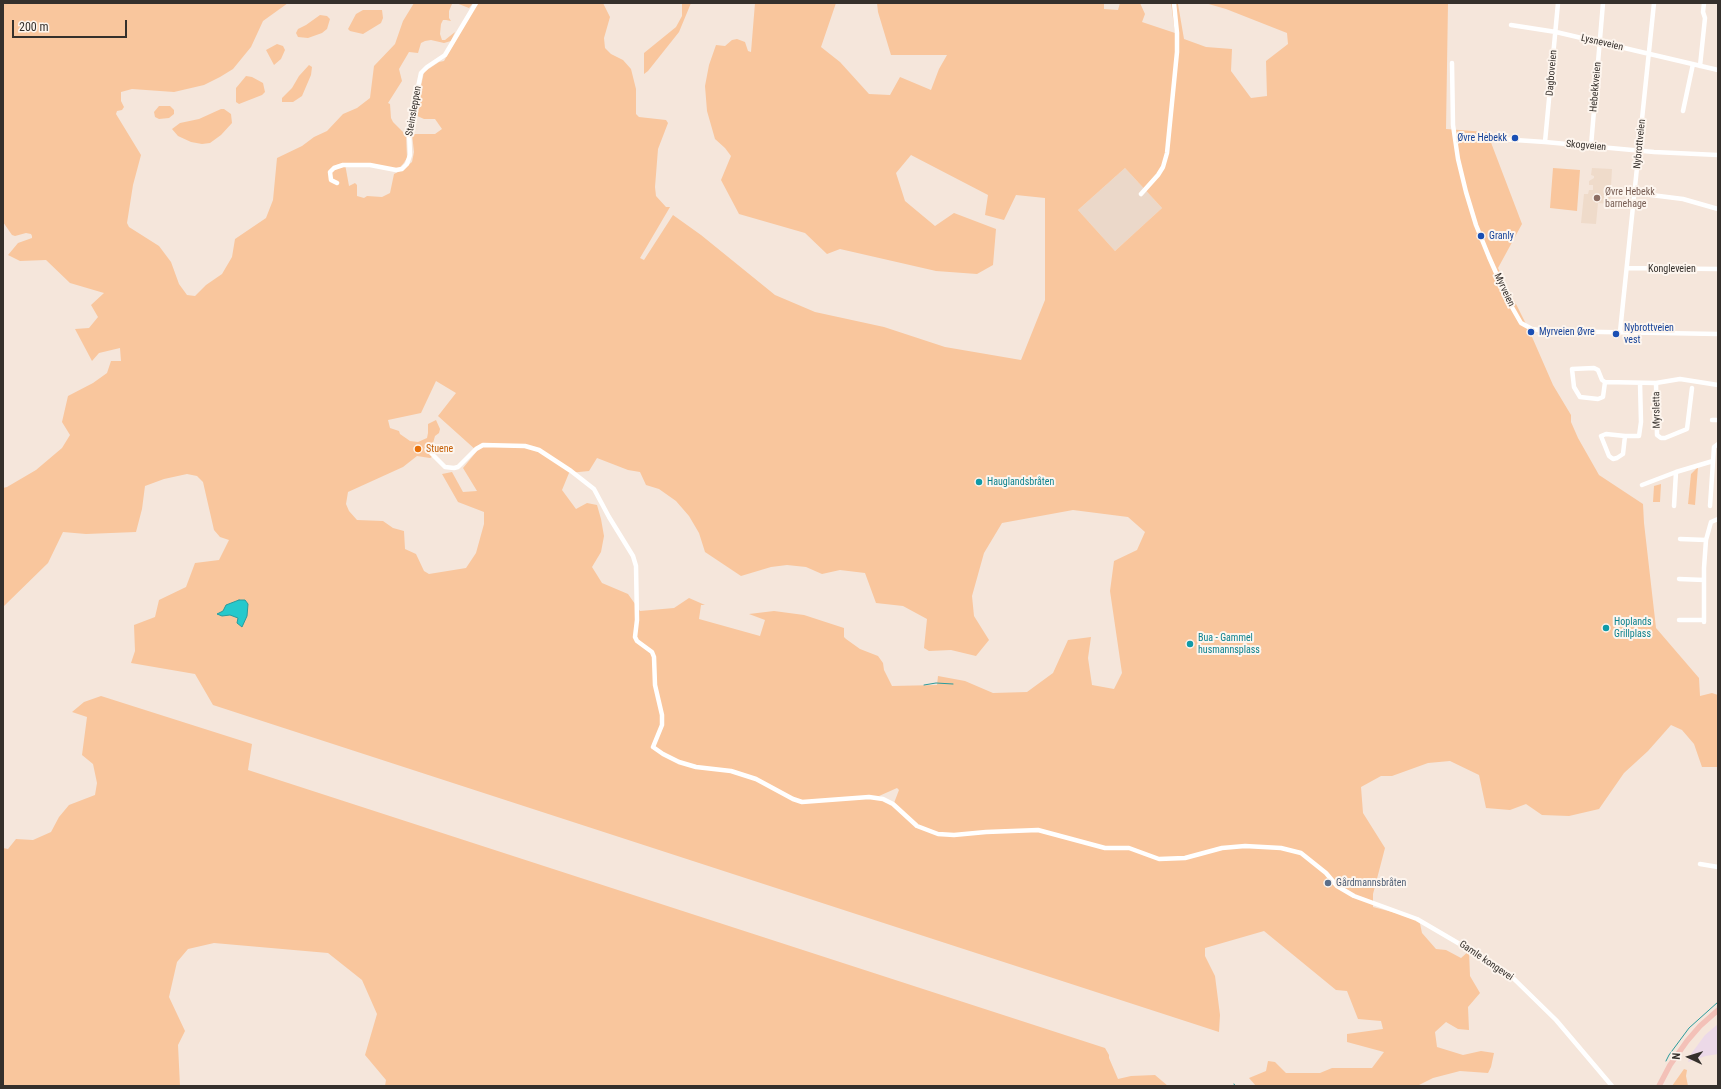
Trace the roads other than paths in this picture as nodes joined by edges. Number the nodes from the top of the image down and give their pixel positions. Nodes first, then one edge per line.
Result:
1 (476, 3) edge
2 (1174, 3) edge
3 (1558, 3) edge
4 (1604, 3) edge
5 (1654, 3) edge
6 (1704, 3) edge
7 (1511, 25) dead end
8 (1556, 32) junction
9 (1600, 43) junction
10 (1649, 54) junction
11 (1452, 63) dead end
12 (1693, 64) junction
13 (1700, 66) junction
14 (1718, 70) edge
15 (1683, 112) dead end
16 (1455, 136) junction
17 (1545, 142) junction
18 (1591, 146) junction
19 (1640, 151) junction
20 (1718, 155) edge
21 (337, 183) dead end
22 (1635, 193) junction
23 (1141, 194) dead end
24 (1718, 210) edge
25 (1627, 268) junction
26 (1718, 269) edge
27 (1620, 332) junction
28 (1718, 334) edge
29 (1605, 382) junction
30 (1640, 383) junction
31 (1656, 383) junction
32 (1718, 384) edge
33 (1692, 388) dead end
34 (1712, 420) dead end
35 (1718, 420) edge
36 (1625, 436) junction
37 (1718, 444) edge
38 (427, 449) dead end
39 (1713, 461) junction
40 (1676, 472) junction
41 (1642, 485) dead end
42 (1674, 506) dead end
43 (1710, 506) dead end
44 (1718, 519) edge
45 (1680, 539) dead end
46 (1706, 540) junction
47 (1679, 580) dead end
48 (1704, 580) junction
49 (1680, 620) dead end
50 (1700, 864) dead end
51 (1718, 867) edge
52 (1718, 1010) edge
53 (1612, 1086) edge
54 (1658, 1086) edge

1 - 21 street, Steinsleppen
2 - 23 street
3 - 8 street, Dagboveien
4 - 9 street, Hebekkveien
5 - 10 street, Nybrottveien
6 - 13 street
7 - 8 street, Lysneveien
8 - 9 street, Lysneveien
8 - 17 street, Dagboveien
9 - 10 street, Lysneveien
9 - 18 street, Hebekkveien
10 - 12 street, Lysneveien
10 - 19 street, Nybrottveien
11 - 16 street, Myrveien
12 - 13 street, Lysneveien
12 - 15 street
13 - 14 street, Lysneveien
16 - 17 street, Skogveien
16 - 27 street, Myrveien
17 - 18 street, Skogveien
18 - 19 street, Skogveien
19 - 20 street, Skogveien
19 - 22 street, Nybrottveien
22 - 24 street
22 - 25 street, Nybrottveien
25 - 26 street, Kongleveien
25 - 27 street, Nybrottveien
27 - 28 street, Myrveien
29 - 29 street
29 - 30 street, Myrsletta
30 - 31 street, Myrsletta
30 - 36 street, Myrsletta
31 - 32 street, Myrsletta
31 - 33 street, Myrsletta
34 - 35 street
36 - 36 street, Myrsletta
37 - 39 street
38 - 53 street, Gamle kongevei
39 - 40 street
39 - 43 street
40 - 41 street
40 - 42 street
44 - 46 street
45 - 46 street
46 - 48 street
47 - 48 street
48 - 49 street
50 - 51 street
52 - 54 main road

